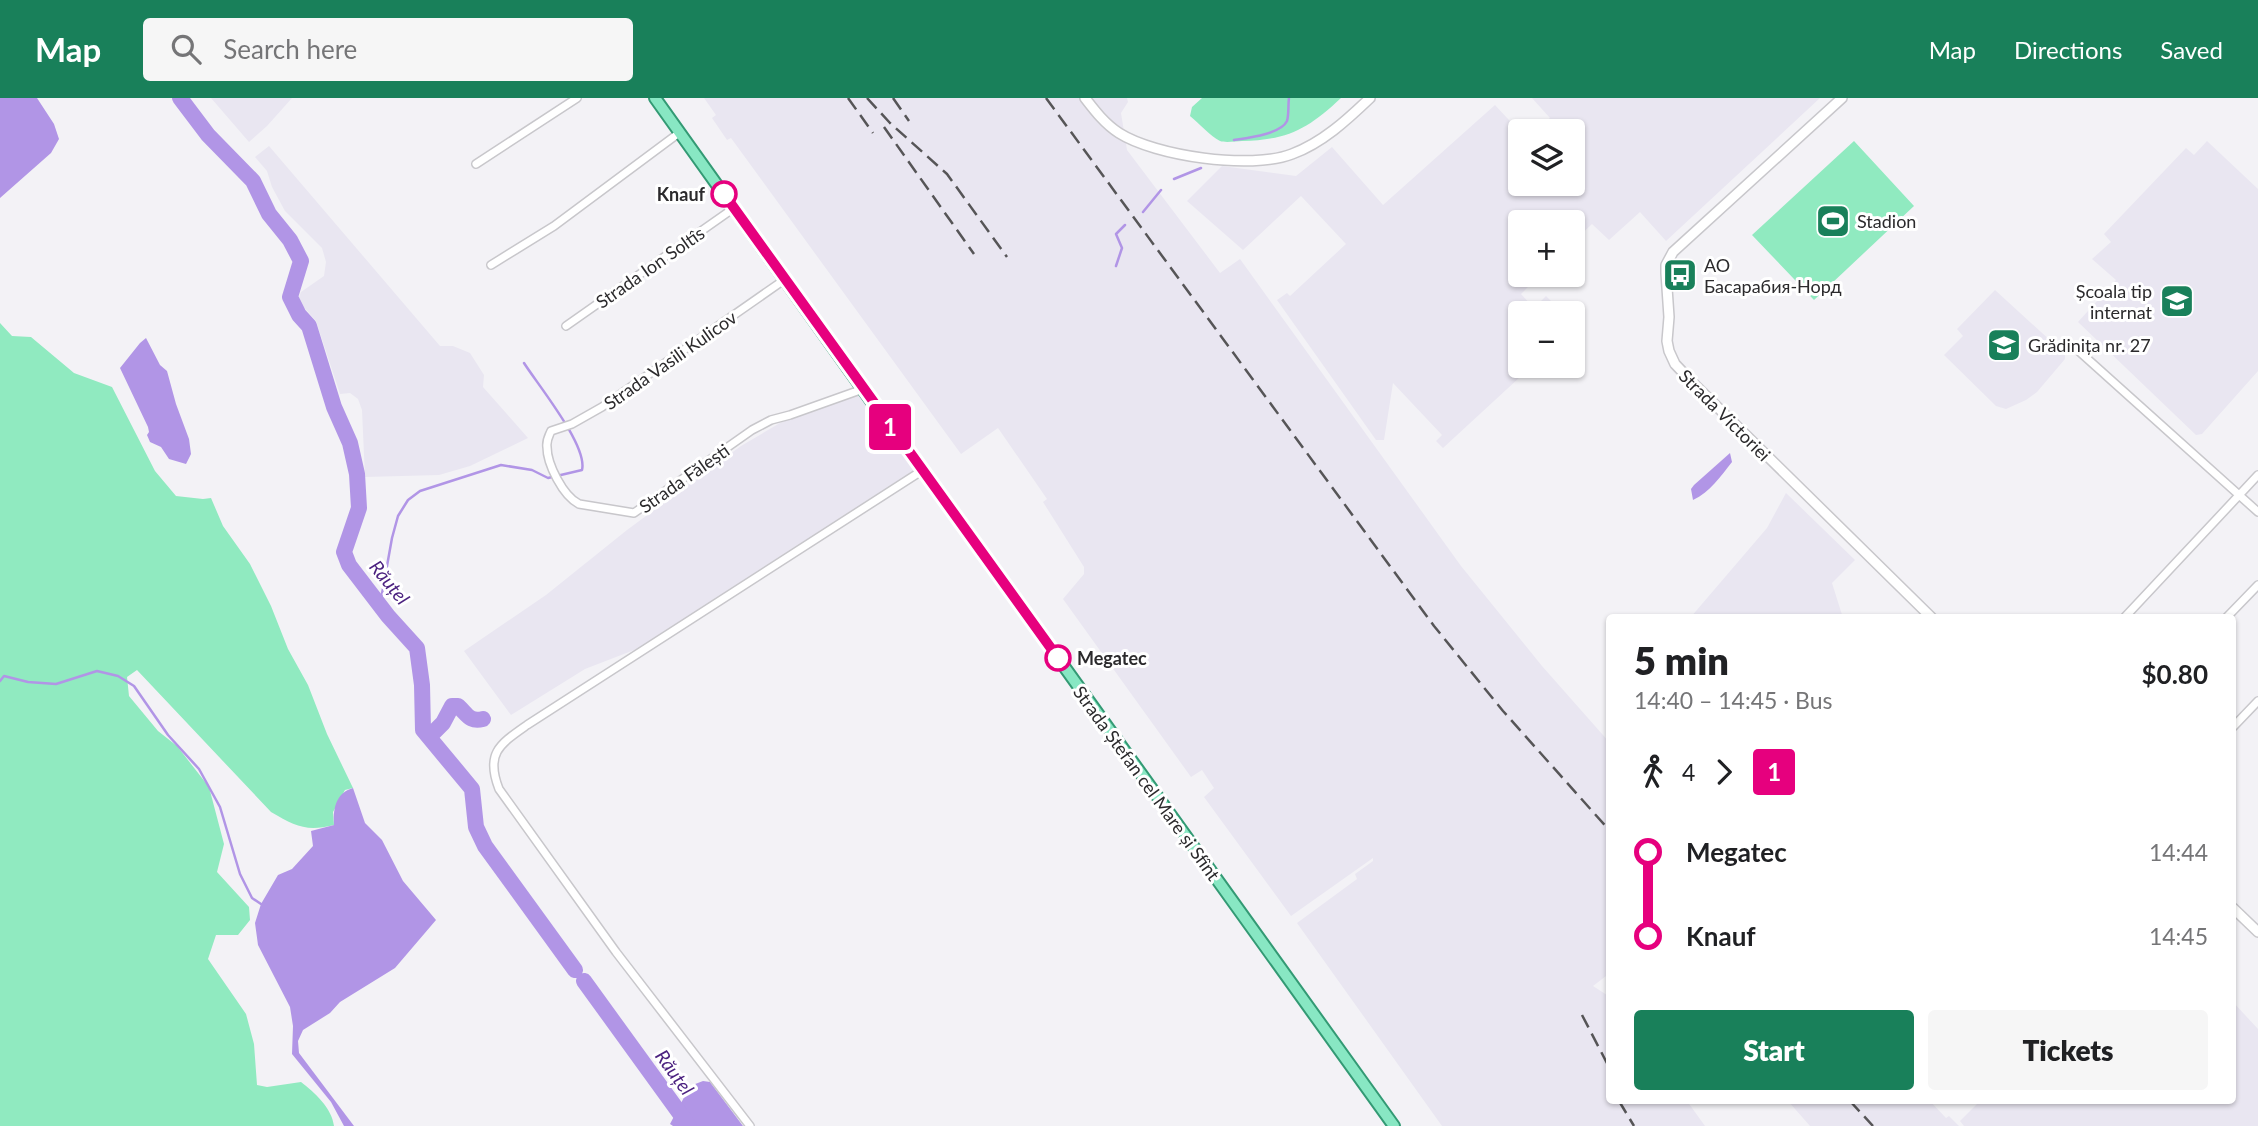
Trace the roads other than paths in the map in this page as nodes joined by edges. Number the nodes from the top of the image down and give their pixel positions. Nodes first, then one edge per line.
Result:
1 (577, 98) edge
2 (656, 98) edge
3 (1085, 98) edge
4 (1370, 98) edge
5 (1842, 98) edge
6 (679, 133) junction
7 (476, 164) dead end
8 (734, 208) junction
9 (491, 265) dead end
10 (784, 280) junction
11 (566, 326) dead end
12 (2071, 345) dead end
13 (863, 388) junction
14 (551, 430) joint
15 (923, 470) junction
16 (2258, 475) edge
17 (2240, 495) junction
18 (2258, 512) edge
19 (2258, 585) edge
20 (1928, 614) edge
21 (2128, 614) edge
22 (2230, 614) edge
23 (2258, 701) edge
24 (2236, 724) edge
25 (2236, 911) edge
26 (2258, 932) edge
27 (750, 1126) edge
28 (1394, 1126) edge

1 - 7 street
2 - 6 main road, Strada Ștefan cel Mare și Sfînt
3 - 4 street
5 - 20 street, Strada Victoriei
6 - 8 main road, Strada Ștefan cel Mare și Sfînt
6 - 9 street
8 - 10 main road, Strada Ștefan cel Mare și Sfînt
8 - 11 street, Strada Ion Soltîs
10 - 13 main road, Strada Ștefan cel Mare și Sfînt
10 - 14 street, Strada Vasili Kulicov
12 - 17 street
13 - 14 street, Strada Fălești
13 - 15 main road, Strada Ștefan cel Mare și Sfînt
15 - 27 street
15 - 28 main road, Strada Ștefan cel Mare și Sfînt
16 - 17 street
17 - 18 street
17 - 21 street
19 - 22 street
23 - 24 street
25 - 26 street

